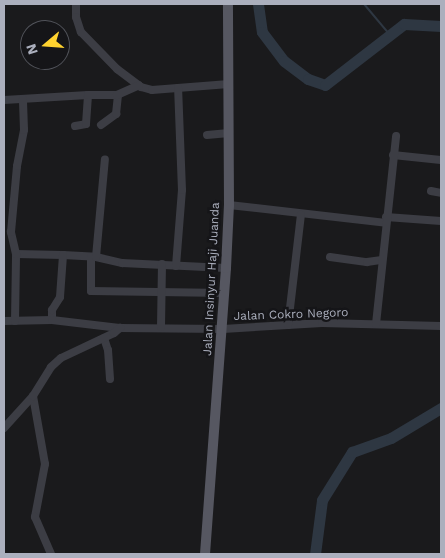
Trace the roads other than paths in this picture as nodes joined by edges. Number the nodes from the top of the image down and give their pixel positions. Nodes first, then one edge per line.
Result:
1 (76, 4) edge
2 (228, 4) edge
3 (229, 84) junction
4 (139, 85) junction
5 (178, 88) junction
6 (88, 95) junction
7 (118, 95) junction
8 (23, 98) junction
9 (4, 100) edge
10 (75, 126) dead end
11 (101, 126) dead end
12 (229, 133) junction
13 (207, 134) dead end
14 (396, 136) dead end
15 (393, 154) junction
16 (105, 159) dead end
17 (441, 160) edge
18 (431, 191) dead end
19 (441, 193) edge
20 (228, 205) junction
21 (301, 214) junction
22 (386, 220) junction
23 (441, 221) edge
24 (7, 232) edge
25 (16, 254) junction
26 (63, 255) junction
27 (93, 257) junction
28 (330, 257) dead end
29 (382, 260) junction
30 (162, 264) junction
31 (176, 266) junction
32 (226, 268) junction
33 (162, 291) junction
34 (225, 293) junction
35 (52, 320) junction
36 (4, 321) edge
37 (15, 321) junction
38 (288, 324) junction
39 (376, 324) junction
40 (441, 326) edge
41 (161, 327) junction
42 (120, 328) junction
43 (223, 329) junction
44 (104, 338) junction
45 (110, 378) dead end
46 (33, 396) junction
47 (4, 428) edge
48 (51, 554) edge
49 (205, 554) edge

1 - 4 street
2 - 3 main road, Jalan Insinyur Haji Juanda
3 - 5 street
3 - 12 main road, Jalan Insinyur Haji Juanda
4 - 5 street
4 - 7 street
5 - 31 street
6 - 7 street
6 - 8 street
6 - 10 street
7 - 11 street
8 - 9 street
8 - 24 street
12 - 13 street
12 - 20 main road, Jalan Insinyur Haji Juanda
14 - 15 street
15 - 17 street
15 - 22 street
16 - 27 street
18 - 19 street
20 - 21 street
20 - 32 main road, Jalan Insinyur Haji Juanda
21 - 22 street
21 - 38 street
22 - 23 street
22 - 29 street
24 - 25 street
25 - 26 street
25 - 37 street
26 - 27 street
26 - 35 street
27 - 30 street
27 - 33 street
28 - 29 street
29 - 39 street
30 - 31 street
30 - 33 street
31 - 32 street
32 - 34 main road, Jalan Insinyur Haji Juanda
33 - 34 street
33 - 41 street
34 - 43 main road, Jalan Insinyur Haji Juanda
35 - 37 street, Jalan Cokro Negoro
35 - 42 street, Jalan Cokro Negoro
36 - 37 street, Jalan Cokro Negoro
38 - 39 street, Jalan Cokro Negoro
38 - 43 street, Jalan Cokro Negoro
39 - 40 street, Jalan Cokro Negoro
41 - 42 street, Jalan Cokro Negoro
41 - 43 street, Jalan Cokro Negoro
42 - 44 street
43 - 49 main road, Jalan Insinyur Haji Juanda
44 - 45 street
44 - 46 street
46 - 47 street
46 - 48 street

